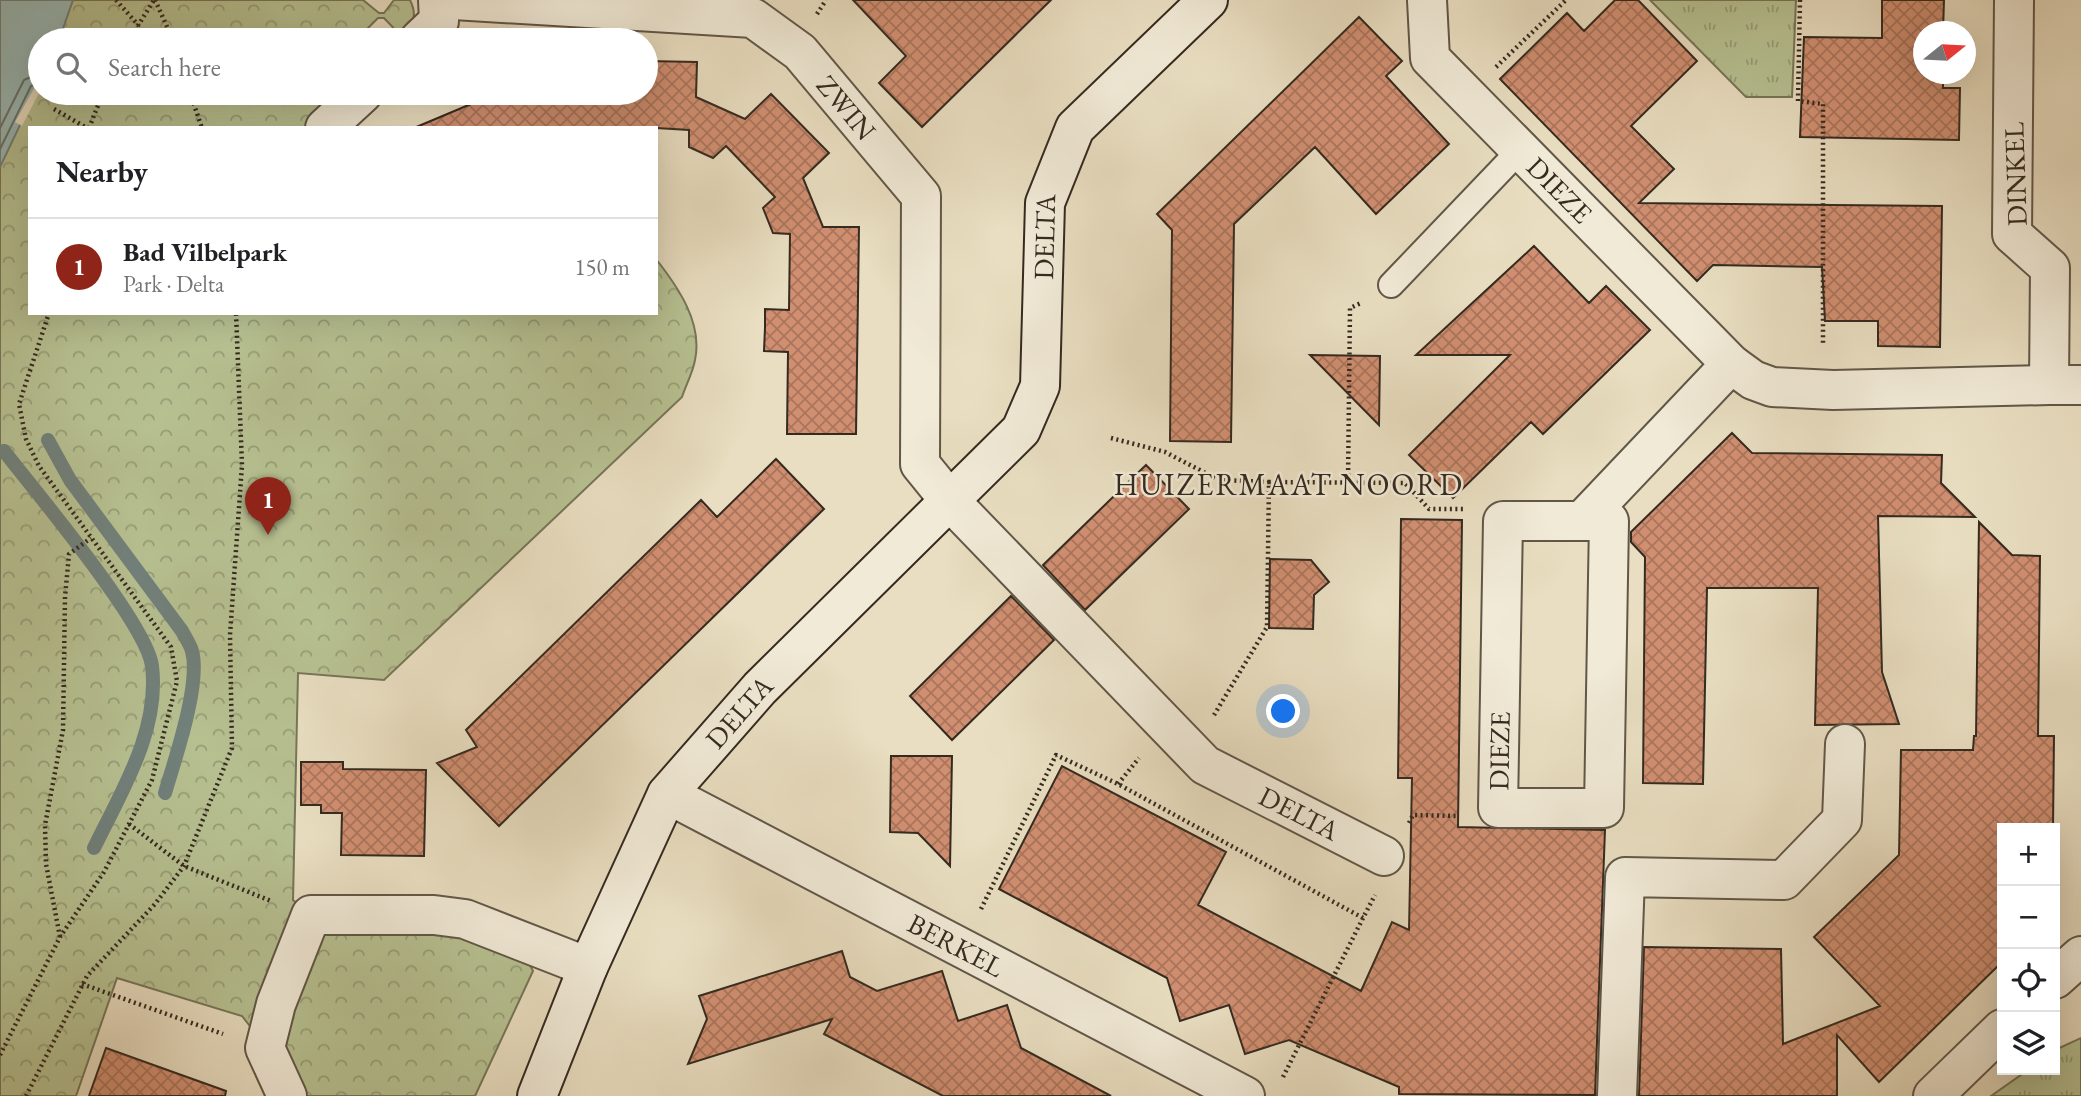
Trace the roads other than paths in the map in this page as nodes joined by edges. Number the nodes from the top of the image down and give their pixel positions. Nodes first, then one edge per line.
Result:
1 (438, 0) edge
2 (454, 0) edge
3 (1208, 0) edge
4 (1427, 0) edge
5 (2014, 0) edge
6 (432, 28) edge
7 (350, 105) edge
8 (327, 126) edge
9 (1520, 150) junction
10 (1391, 285) road end
11 (1731, 364) junction
12 (2065, 385) edge
13 (950, 501) junction
14 (1582, 521) junction
15 (1845, 744) dead end
16 (667, 794) junction
17 (1388, 858) road end
18 (2081, 956) edge
19 (588, 967) junction
20 (2060, 975) edge
21 (1997, 1034) edge
22 (1262, 1090) edge
23 (287, 1096) edge
24 (537, 1096) edge
25 (1617, 1096) edge
26 (1933, 1096) edge

1 - 6 street
2 - 13 street, ZWIN
3 - 13 street, DELTA
4 - 9 street, DIEZE
5 - 12 street, DINKEL
7 - 8 street
9 - 10 lane
9 - 11 street, DIEZE
11 - 12 street, DIEZE
11 - 14 street
13 - 16 street, DELTA
13 - 17 street, DELTA
14 - 14 street, DIEZE
15 - 25 street
16 - 19 street, DELTA
16 - 22 street, BERKEL
18 - 20 street
19 - 23 street
19 - 24 street, DELTA
21 - 26 street

